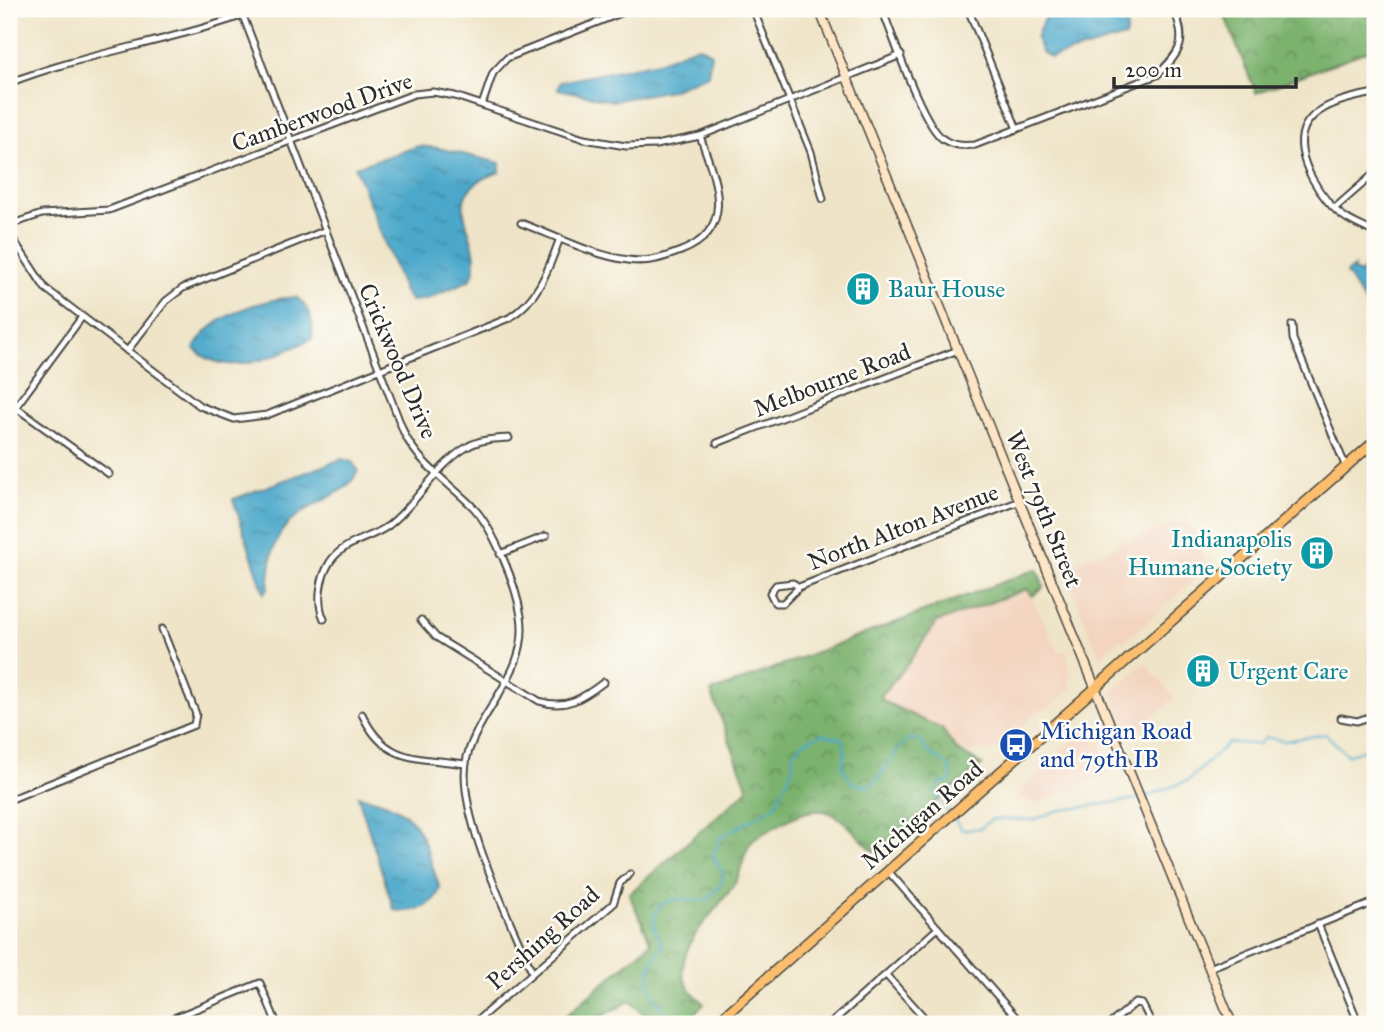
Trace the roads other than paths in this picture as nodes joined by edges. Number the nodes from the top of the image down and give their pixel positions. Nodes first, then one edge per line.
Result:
1 (260, 9) edge
2 (631, 9) edge
3 (752, 9) edge
4 (818, 9) edge
5 (882, 9) edge
6 (968, 9) edge
7 (1174, 9) edge
8 (243, 16) junction
9 (901, 55) junction
10 (848, 79) junction
11 (9, 83) edge
12 (1375, 93) edge
13 (790, 101) junction
14 (482, 105) junction
15 (1017, 129) junction
16 (700, 136) junction
17 (290, 139) junction
18 (1375, 173) edge
19 (823, 199) dead end
20 (1335, 208) junction
21 (521, 223) dead end
22 (9, 225) edge
23 (326, 230) junction
24 (9, 233) edge
25 (1375, 233) edge
26 (560, 237) junction
27 (82, 317) junction
28 (1292, 325) dead end
29 (958, 350) junction
30 (127, 351) junction
31 (380, 370) junction
32 (15, 407) junction
33 (9, 416) edge
34 (509, 438) dead end
35 (1375, 441) edge
36 (717, 443) dead end
37 (1345, 465) junction
38 (108, 474) dead end
39 (438, 475) junction
40 (1020, 501) junction
41 (546, 536) dead end
42 (500, 554) junction
43 (799, 587) junction
44 (324, 619) dead end
45 (421, 620) dead end
46 (162, 629) dead end
47 (507, 681) junction
48 (604, 682) dead end
49 (1096, 688) junction
50 (362, 714) dead end
51 (1375, 715) edge
52 (1341, 718) dead end
53 (466, 764) junction
54 (9, 800) edge
55 (888, 871) junction
56 (630, 874) dead end
57 (1375, 902) edge
58 (1318, 924) junction
59 (939, 928) junction
60 (1209, 968) junction
61 (532, 972) junction
62 (886, 975) junction
63 (835, 1023) edge
64 (159, 1024) edge
65 (276, 1024) edge
66 (473, 1024) edge
67 (715, 1024) edge
68 (930, 1024) edge
69 (1022, 1024) edge
70 (1110, 1024) edge
71 (1152, 1024) edge
72 (1232, 1024) edge
73 (1359, 1024) edge

1 - 8 street
2 - 14 street
3 - 13 street
4 - 10 main road, West 79th Street
5 - 9 street
6 - 15 street
7 - 15 street
8 - 11 street
8 - 17 street, Crickwood Drive
9 - 10 street, Camberwood Drive
9 - 15 street
10 - 13 street, Camberwood Drive
10 - 29 main road, West 79th Street
12 - 20 street
13 - 16 street, Camberwood Drive
13 - 19 street
14 - 16 street, Camberwood Drive
14 - 17 street, Camberwood Drive
16 - 26 street
17 - 22 street, Camberwood Drive
17 - 23 street, Crickwood Drive
18 - 20 street
20 - 25 street
21 - 26 street
23 - 30 street
23 - 31 street, Crickwood Drive
24 - 27 street
26 - 31 street
27 - 30 street
27 - 32 street
28 - 37 street
29 - 36 street, Melbourne Road
29 - 40 main road, West 79th Street
30 - 31 street
31 - 39 street, Crickwood Drive
32 - 33 street
32 - 38 street
34 - 39 street
35 - 37 main road, Michigan Road
37 - 49 main road, Michigan Road
39 - 42 street, Crickwood Drive
39 - 44 street
40 - 43 street, North Alton Avenue
40 - 49 main road, West 79th Street
41 - 42 street
42 - 47 street, Crickwood Drive
43 - 43 street, North Alton Avenue
45 - 47 street
46 - 54 street
47 - 48 street
47 - 53 street, Crickwood Drive
49 - 55 main road, Michigan Road
49 - 60 main road, West 79th Street
50 - 53 street
51 - 52 street
53 - 61 street, Crickwood Drive
55 - 59 street
55 - 67 main road, Michigan Road
56 - 61 street, Pershing Road
57 - 58 street
58 - 60 street
58 - 73 street
59 - 62 street
59 - 69 street
60 - 72 main road, West 79th Street
61 - 66 street, Pershing Road
62 - 63 street
62 - 68 street
64 - 65 street
70 - 71 street

